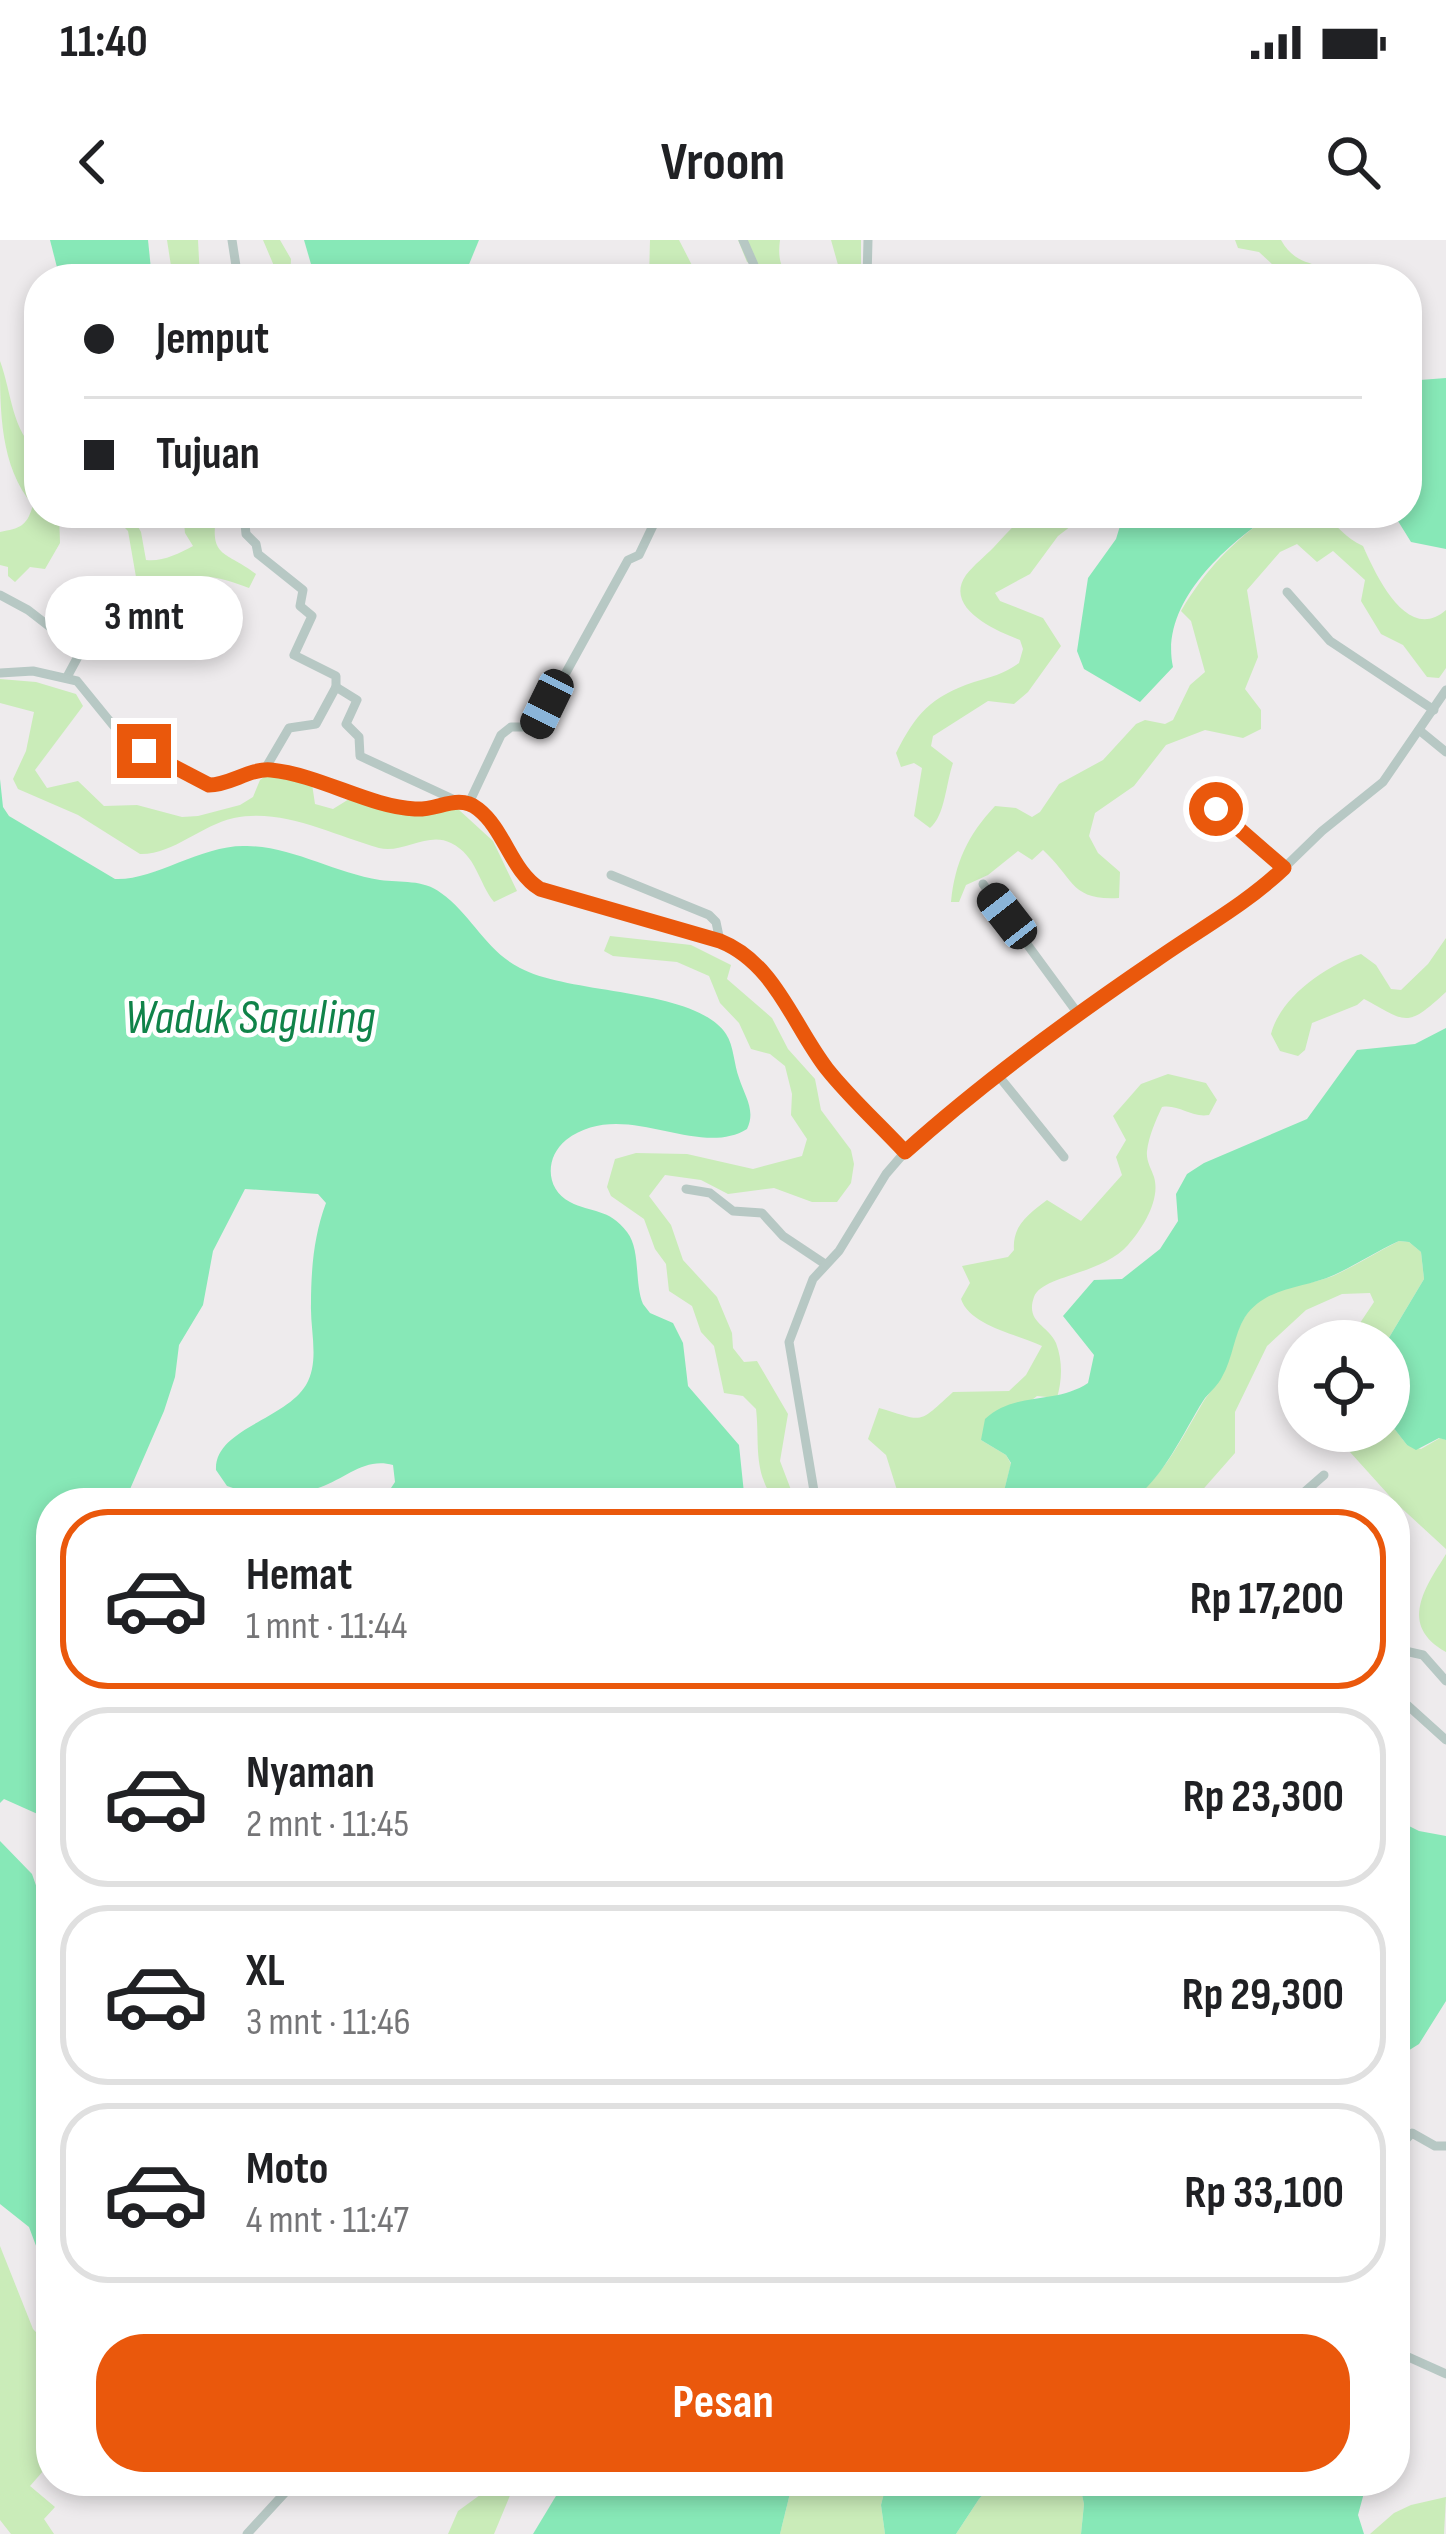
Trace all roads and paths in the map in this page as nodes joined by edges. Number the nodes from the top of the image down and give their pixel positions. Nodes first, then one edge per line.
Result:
1 (245, 528) edge
2 (652, 528) edge
3 (1287, 592) dead end
4 (0, 595) edge
5 (112, 596) dead end
6 (68, 641) junction
7 (0, 673) edge
8 (67, 677) junction
9 (336, 687) junction
10 (1446, 690) edge
11 (1434, 710) junction
12 (1419, 730) junction
13 (1446, 752) edge
14 (265, 769) junction
15 (463, 802) junction
16 (1216, 809) dead end
17 (1284, 868) junction
18 (611, 874) dead end
19 (982, 884) dead end
20 (720, 941) junction
21 (1078, 1015) junction
22 (997, 1074) junction
23 (905, 1152) junction
24 (1064, 1157) dead end
25 (686, 1189) dead end
26 (825, 1264) junction
27 (1324, 1475) dead end
28 (813, 1488) edge
29 (1312, 1488) edge
30 (1410, 1652) edge
31 (1446, 1681) edge
32 (1410, 1708) edge
33 (1446, 1740) edge
34 (1410, 2135) edge
35 (1446, 2146) edge
36 (1410, 2358) edge
37 (1446, 2374) edge
38 (282, 2496) edge
39 (248, 2534) edge

1 - 9 street
2 - 15 street
3 - 11 street
4 - 6 street
5 - 6 street
6 - 8 street
7 - 8 street
8 - 14 street
9 - 14 street
9 - 15 street
10 - 11 street
11 - 12 street
12 - 13 street
12 - 17 street
14 - 15 street
15 - 20 street
16 - 17 street
17 - 21 street
18 - 20 street
19 - 21 street
20 - 23 street
21 - 22 street
22 - 23 street
22 - 24 street
23 - 26 street
25 - 26 street
26 - 28 street
27 - 29 street
30 - 31 street
32 - 33 street
34 - 35 street
36 - 37 street
38 - 39 street

